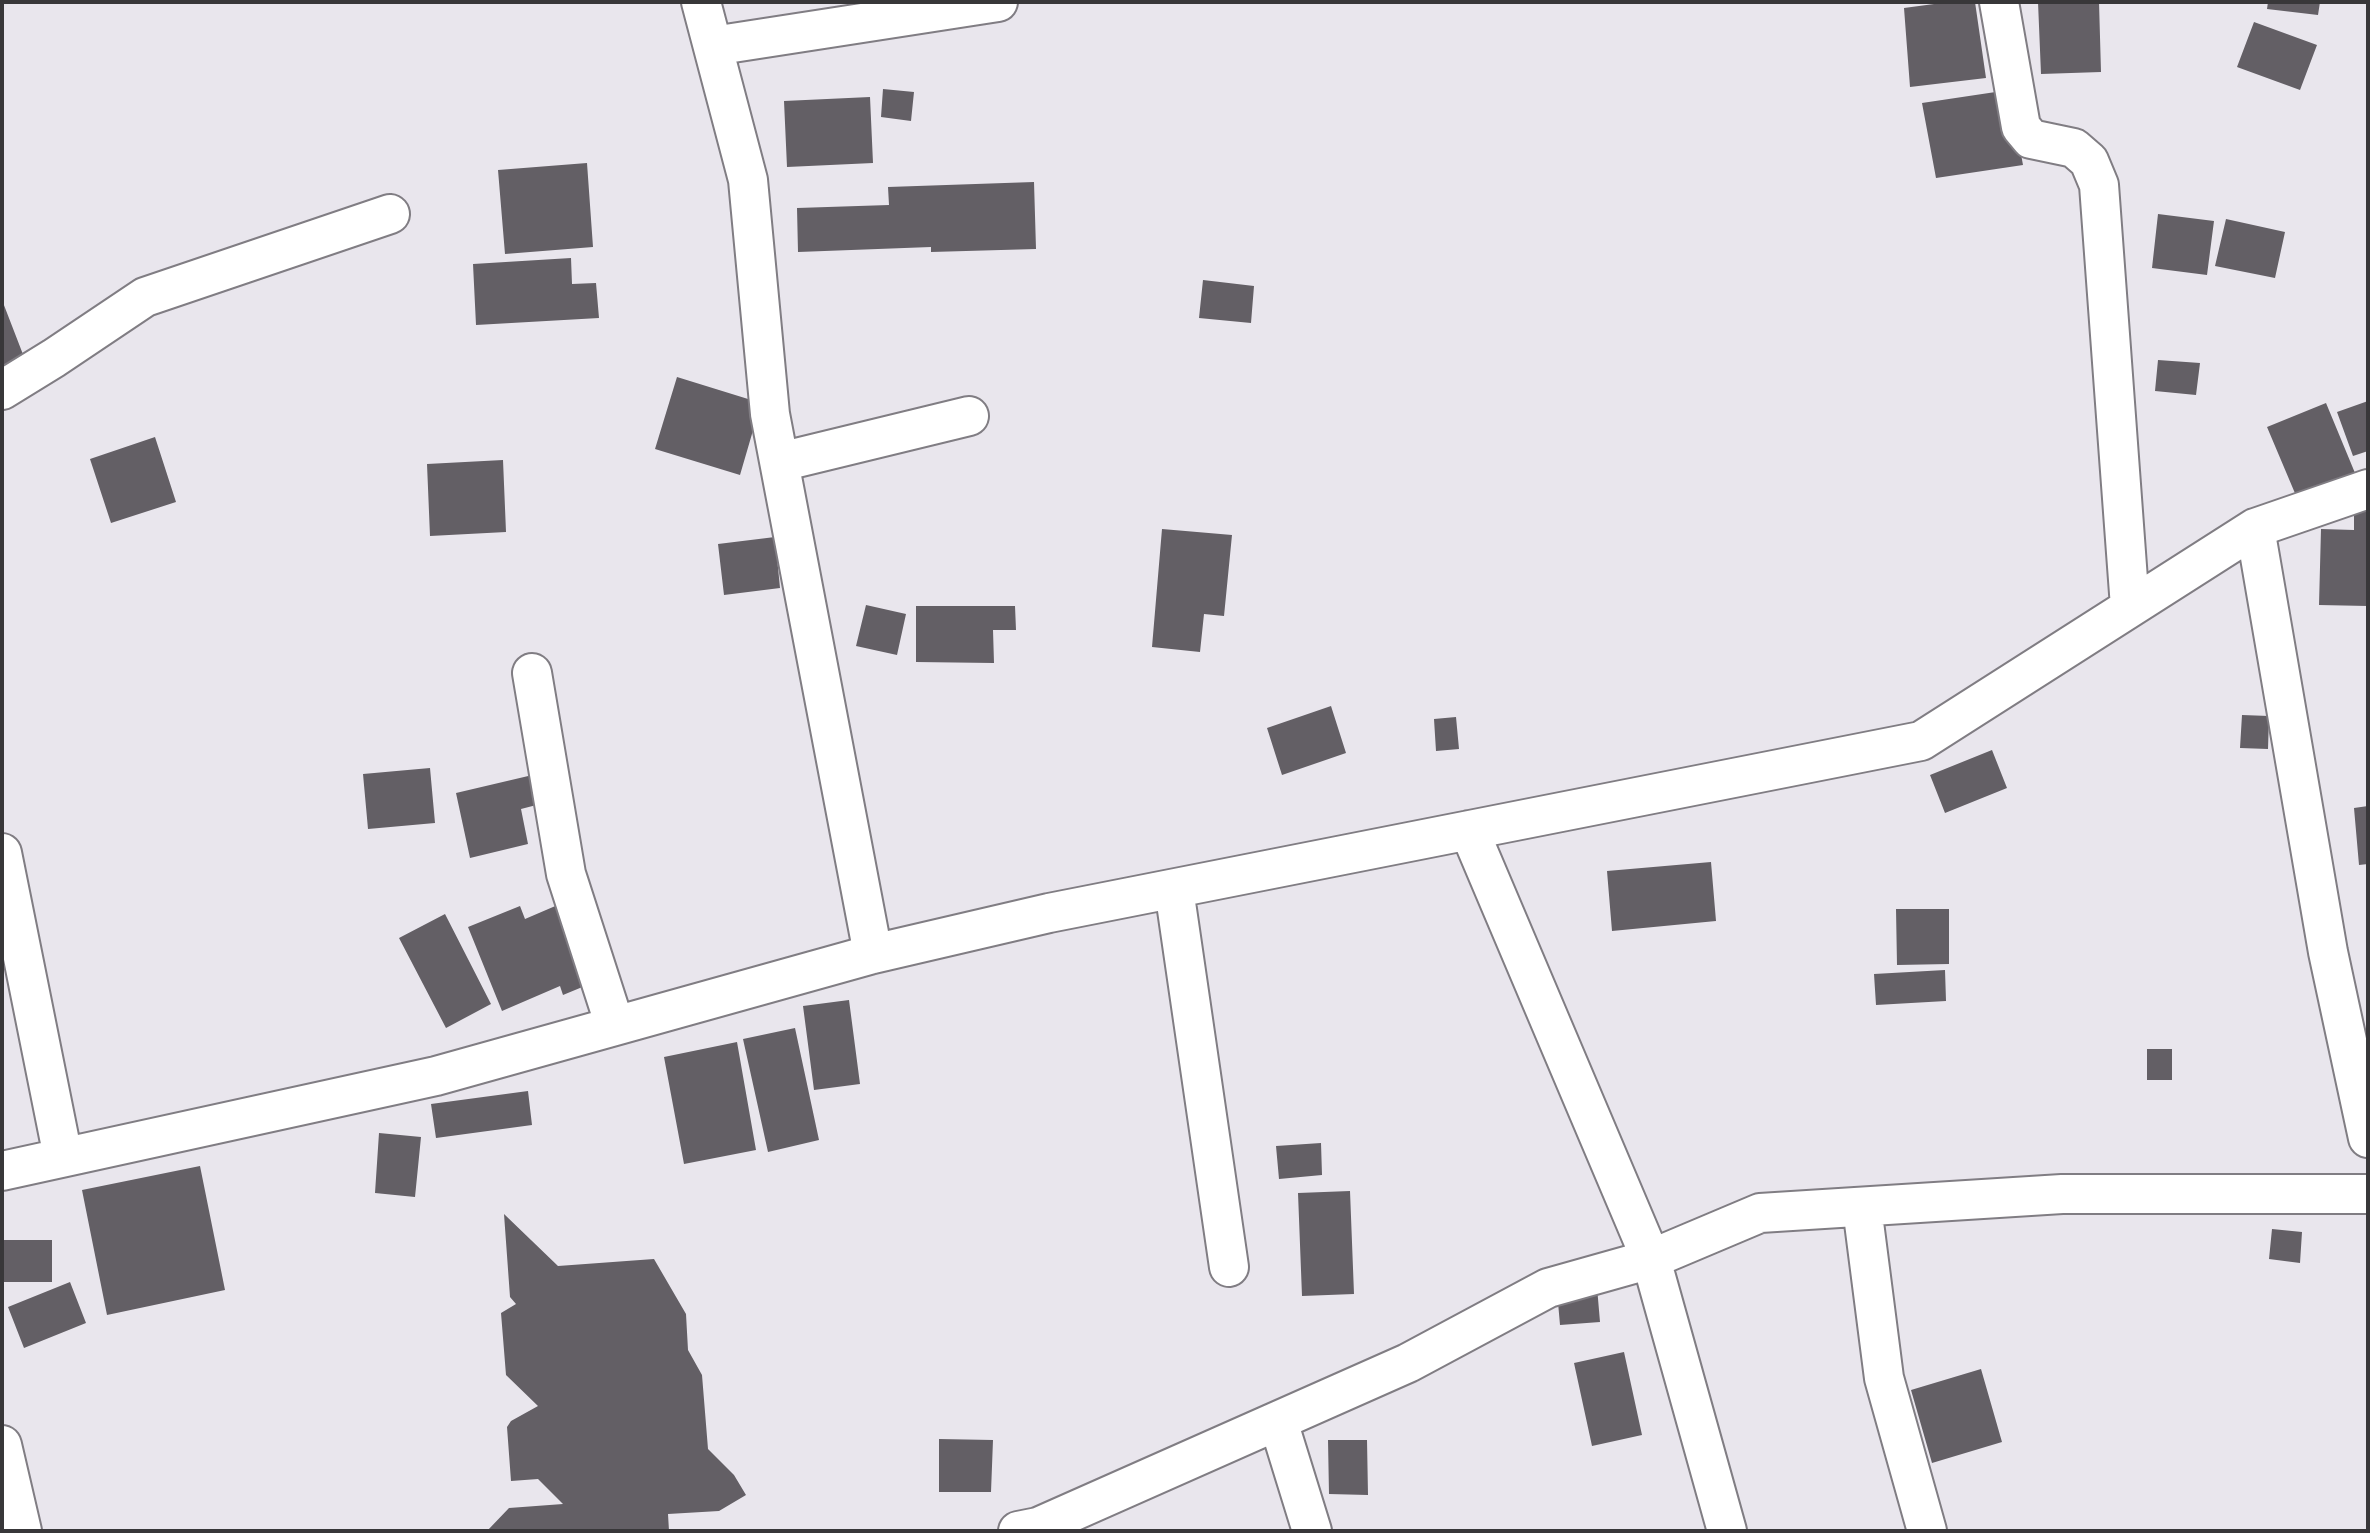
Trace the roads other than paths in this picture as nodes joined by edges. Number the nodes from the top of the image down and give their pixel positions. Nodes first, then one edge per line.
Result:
1 (701, 2) edge
2 (998, 2) edge
3 (1998, 2) edge
4 (713, 46) junction
5 (390, 214) dead end
6 (2, 390) edge
7 (969, 416) dead end
8 (780, 462) junction
9 (2368, 489) edge
10 (2255, 528) junction
11 (2130, 607) junction
12 (532, 673) dead end
13 (1469, 831) junction
14 (2, 853) edge
15 (1174, 889) junction
16 (873, 954) junction
17 (615, 1026) junction
18 (2368, 1138) edge
19 (63, 1157) junction
20 (2, 1171) edge
21 (2368, 1194) edge
22 (1862, 1207) junction
23 (1651, 1259) junction
24 (1229, 1267) dead end
25 (1278, 1421) junction
26 (2, 1446) edge
27 (22, 1531) edge
28 (1018, 1531) edge
29 (1312, 1531) edge
30 (1727, 1531) edge
31 (1927, 1531) edge

1 - 4 street
2 - 4 street
3 - 11 street
4 - 8 street
5 - 6 street
7 - 8 street
8 - 16 street
9 - 10 street
10 - 11 street
10 - 18 street
11 - 13 street
12 - 17 street
13 - 15 street
13 - 23 street
14 - 19 street
15 - 16 street
15 - 24 street
16 - 17 street
17 - 19 street
19 - 20 street
21 - 22 street
22 - 23 street
22 - 31 street
23 - 25 street
23 - 30 street
25 - 28 street
25 - 29 street
26 - 27 street

